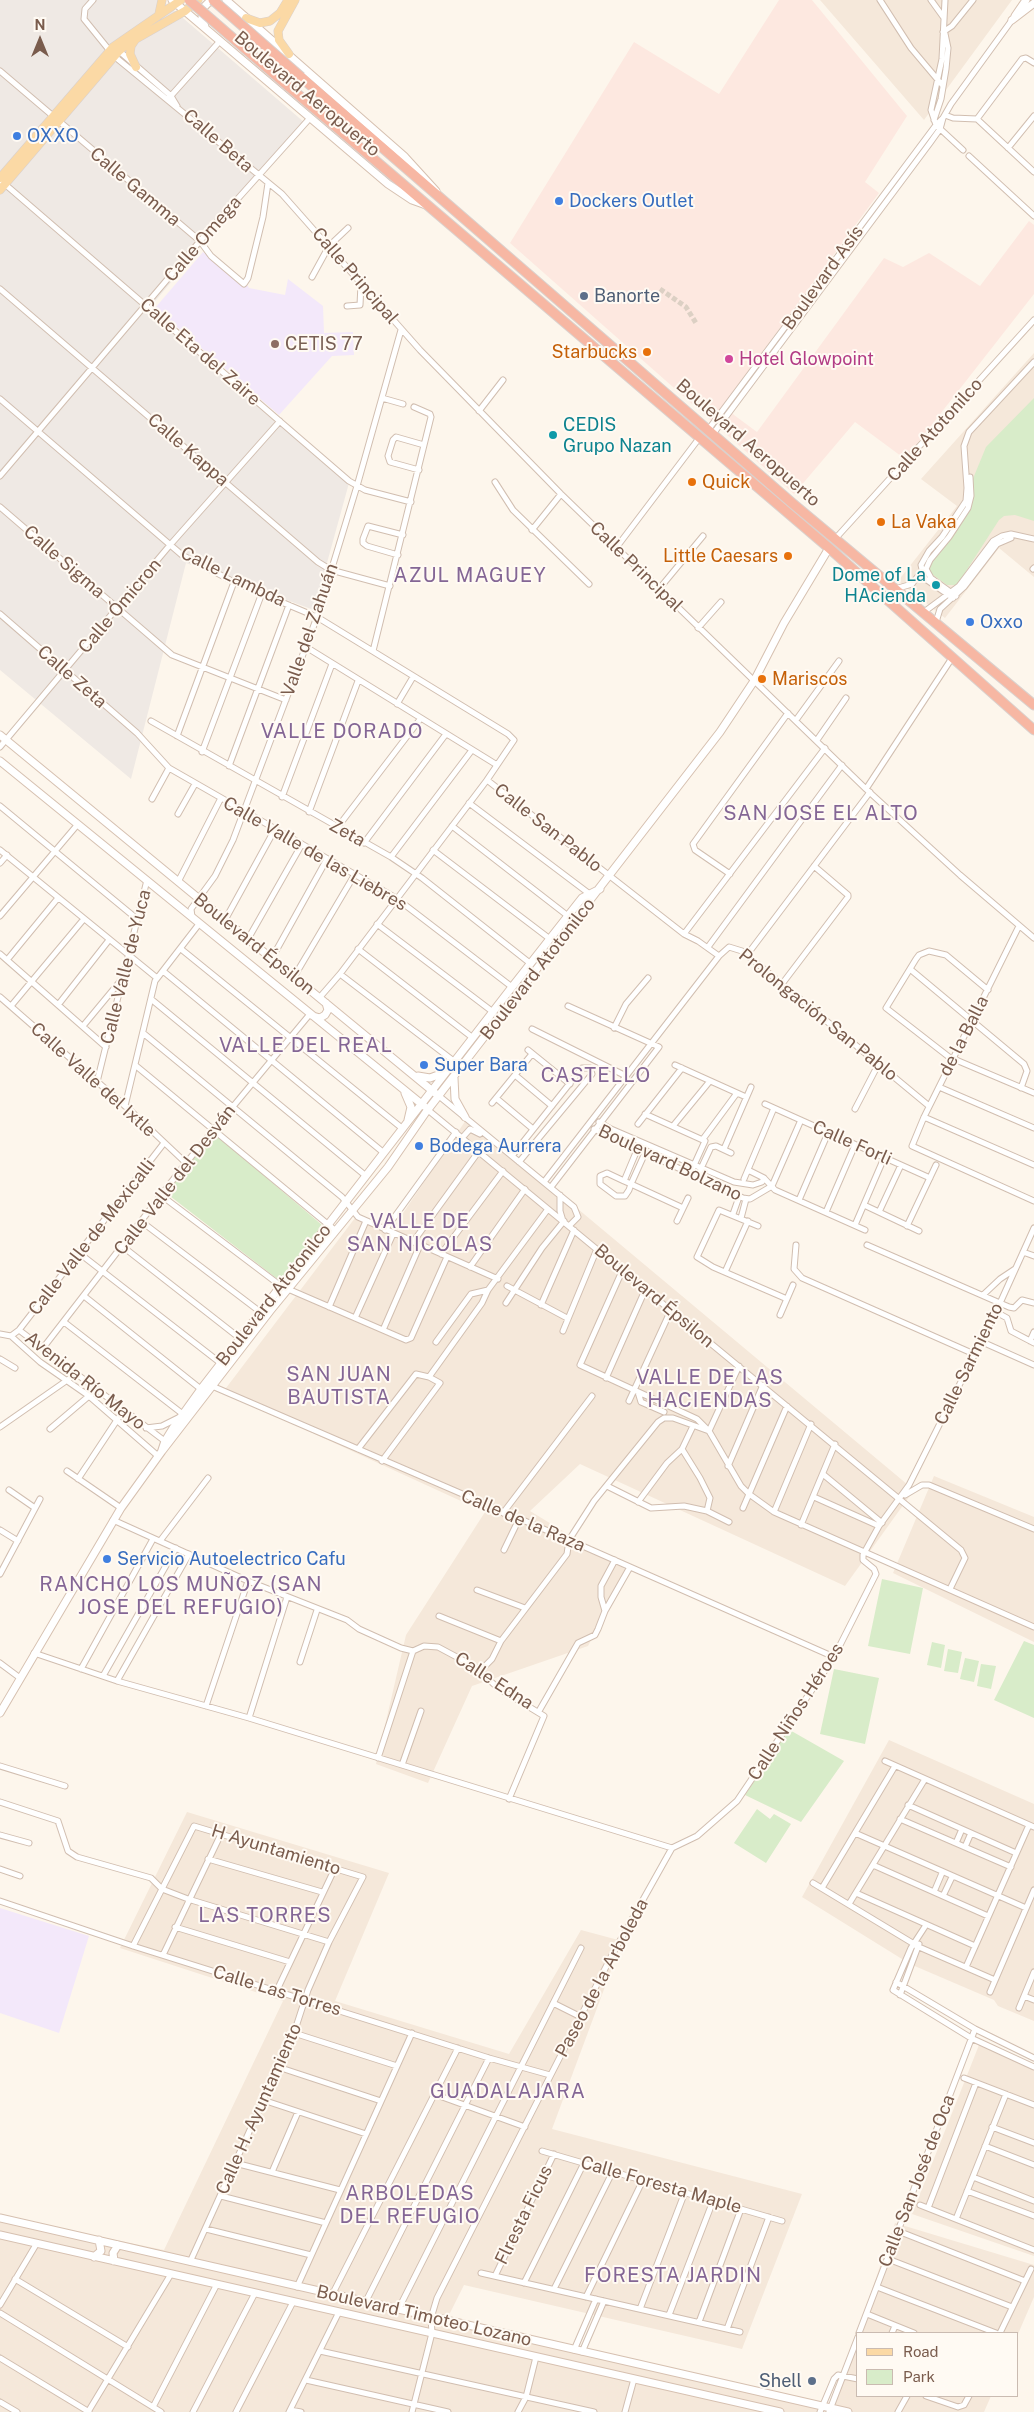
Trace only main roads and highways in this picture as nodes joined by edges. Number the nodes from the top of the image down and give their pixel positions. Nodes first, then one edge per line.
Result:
1 (162, 0) edge
2 (190, 0) edge
3 (198, 0) edge
4 (213, 0) edge
5 (288, 0) edge
6 (295, 0) edge
7 (176, 1) edge
8 (159, 14) junction
9 (246, 18) road end
10 (138, 37) junction
11 (112, 50) junction
12 (289, 54) road end
13 (136, 66) road end
14 (1, 183) edge
15 (1034, 705) edge
16 (1034, 730) edge

1 - 8 main road
2 - 16 highway, Boulevard Aeropuerto, bridge
3 - 10 main road
4 - 15 highway, Boulevard Aeropuerto, bridge
5 - 9 main road
6 - 12 main road
7 - 8 main road
8 - 11 main road
10 - 11 main road
10 - 13 main road
11 - 14 main road

